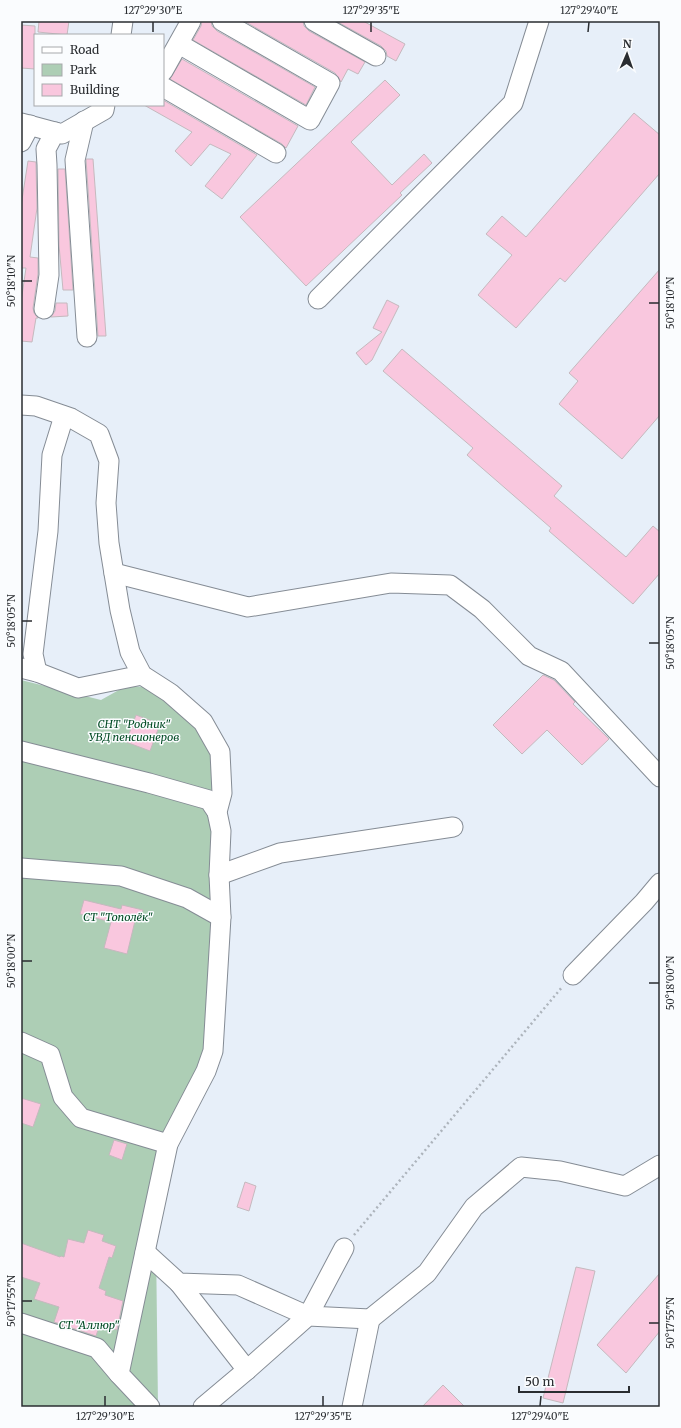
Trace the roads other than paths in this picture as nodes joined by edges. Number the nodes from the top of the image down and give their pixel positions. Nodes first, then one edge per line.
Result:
1 (123, 21) edge
2 (191, 21) edge
3 (222, 21) edge
4 (314, 21) edge
5 (539, 21) edge
6 (121, 34) edge
7 (179, 44) junction
8 (376, 56) dead end
9 (164, 69) edge
10 (164, 88) edge
11 (105, 106) edge
12 (84, 121) junction
13 (26, 124) edge
14 (55, 132) junction
15 (21, 142) edge
16 (276, 153) dead end
17 (318, 298) dead end
18 (44, 309) dead end
19 (87, 337) dead end
20 (21, 405) edge
21 (64, 416) junction
22 (114, 573) junction
23 (29, 670) edge
24 (142, 675) junction
25 (21, 751) edge
26 (660, 777) edge
27 (217, 812) junction
28 (453, 827) dead end
29 (21, 868) edge
30 (219, 875) junction
31 (660, 883) edge
32 (221, 917) junction
33 (573, 975) road end
34 (21, 1042) edge
35 (168, 1144) junction
36 (660, 1165) edge
37 (344, 1248) road end
38 (145, 1252) junction
39 (179, 1283) junction
40 (308, 1316) junction
41 (370, 1319) junction
42 (21, 1323) edge
43 (247, 1370) junction
44 (119, 1374) junction
45 (150, 1407) edge
46 (203, 1407) edge
47 (352, 1407) edge

1 - 6 street
2 - 7 street
3 - 7 street
4 - 8 street
5 - 17 street
7 - 9 street
10 - 16 street
11 - 12 street
12 - 14 street
12 - 19 street
13 - 14 street
13 - 15 street
14 - 18 street
20 - 21 street
21 - 22 street
21 - 23 street
22 - 24 street
22 - 26 street
23 - 24 street
24 - 27 street
25 - 27 street
27 - 30 street
28 - 30 street
29 - 32 street
30 - 32 street
31 - 33 street
32 - 35 street
34 - 35 street
35 - 38 street
36 - 41 street
37 - 40 street
38 - 39 street
38 - 44 street
39 - 40 street
39 - 43 street
40 - 41 street
40 - 43 street
41 - 47 street
42 - 44 street
43 - 46 street
44 - 45 street

